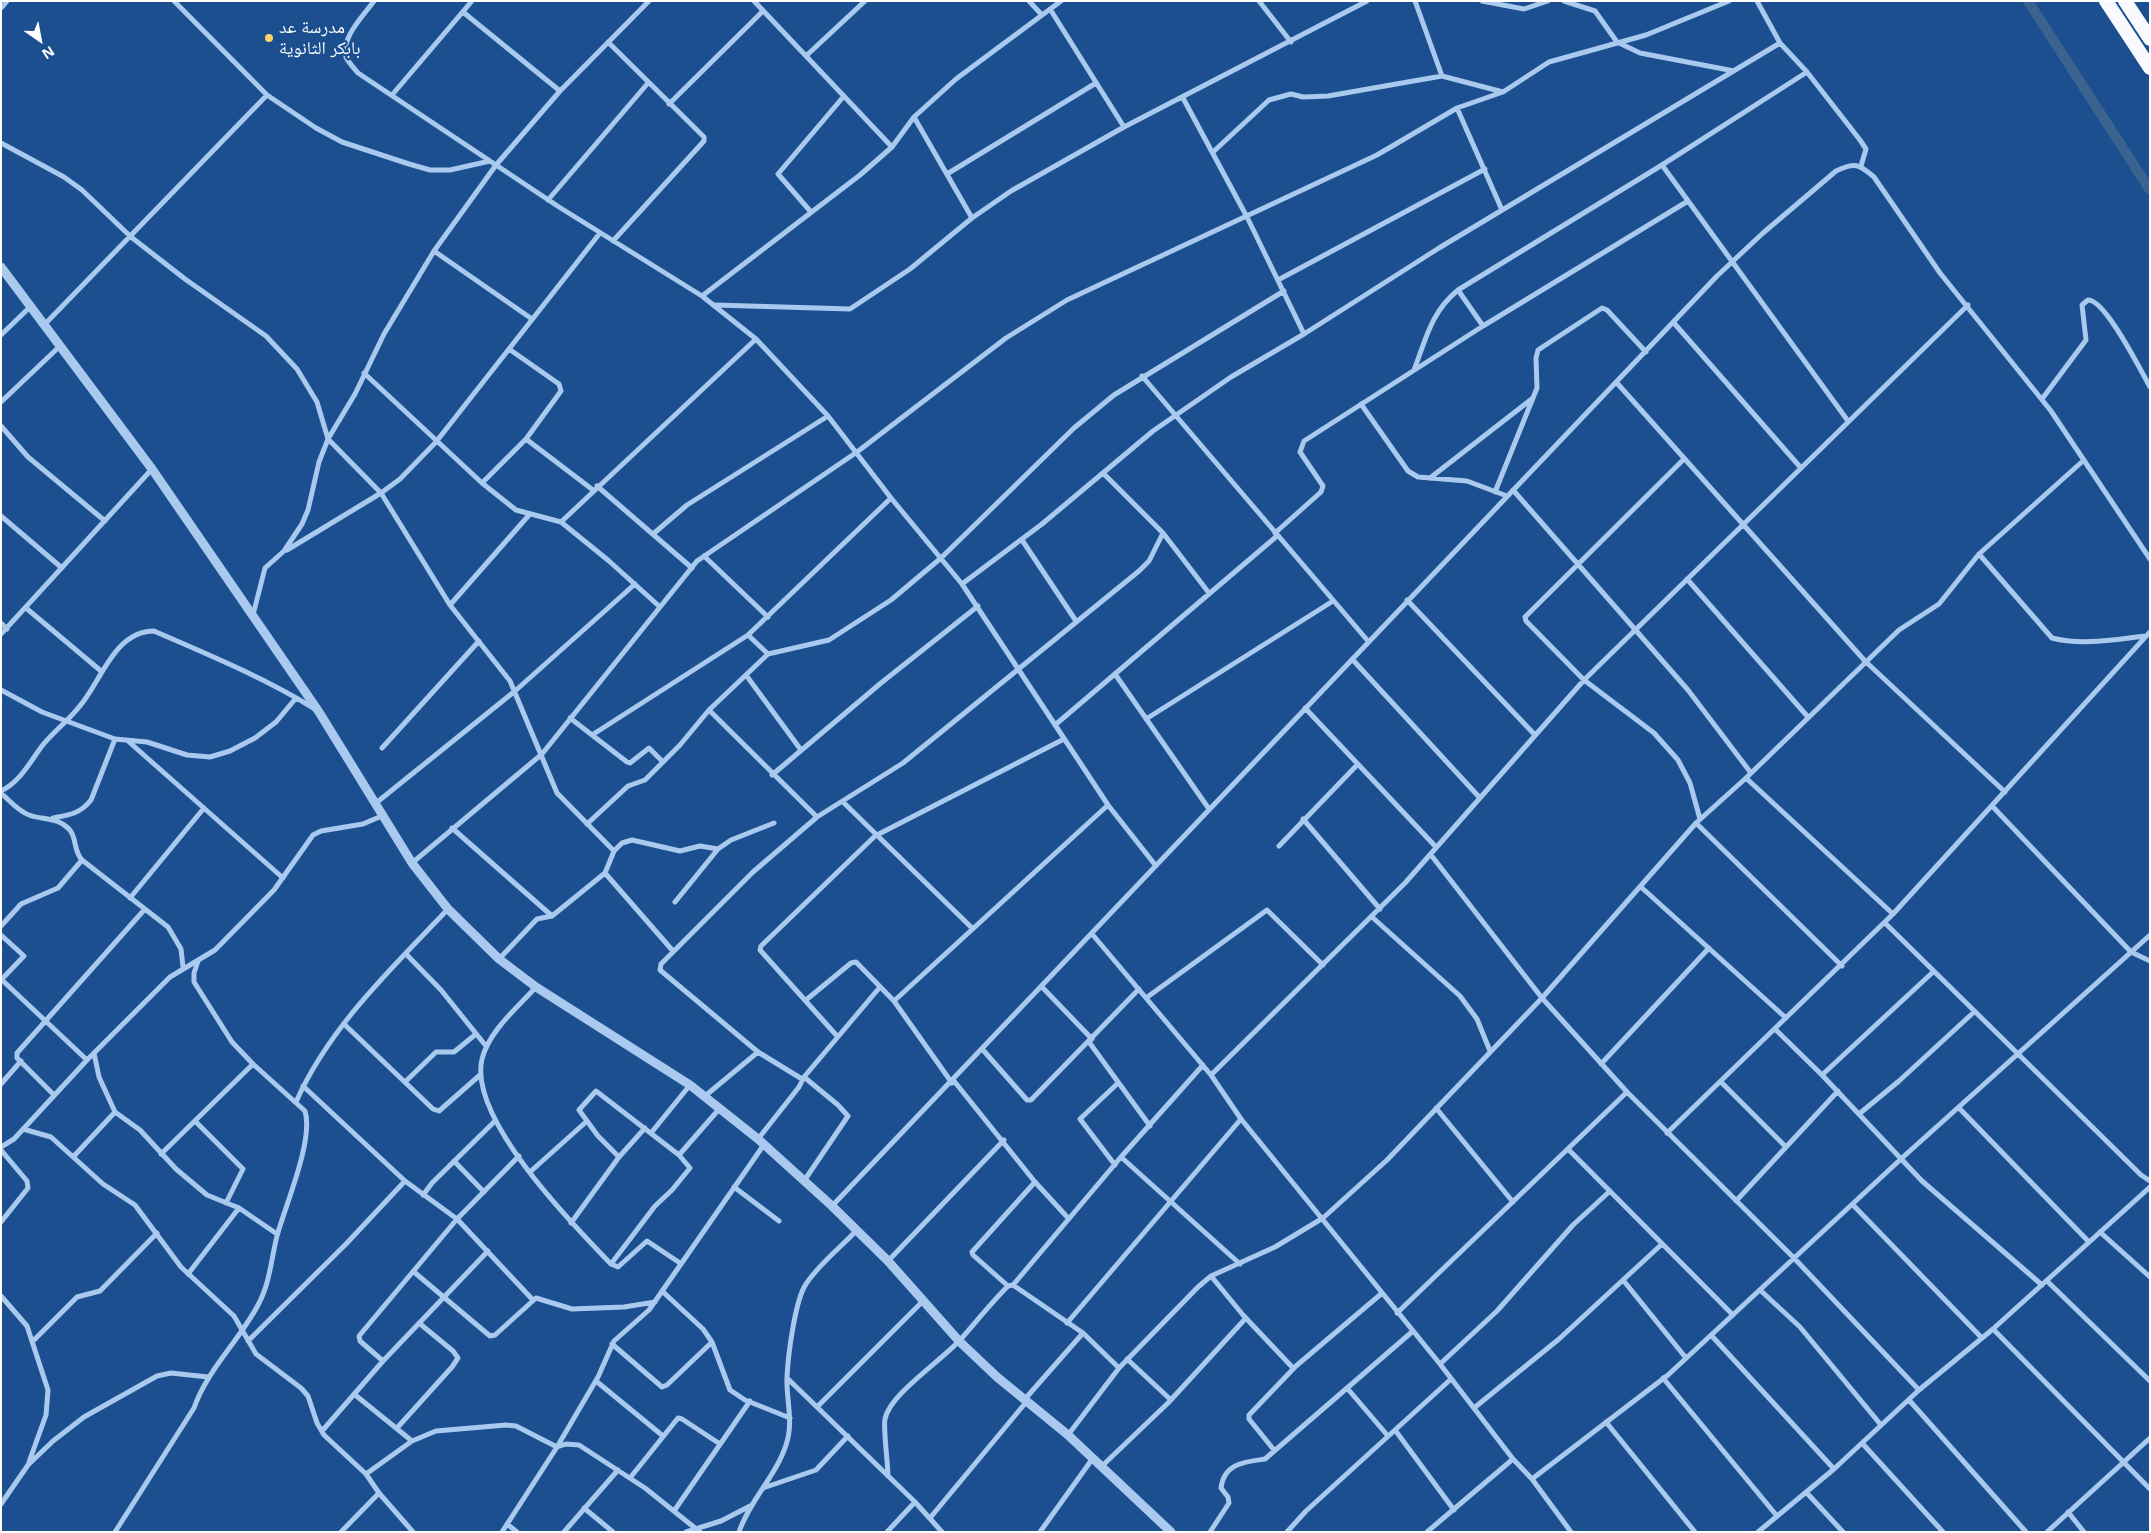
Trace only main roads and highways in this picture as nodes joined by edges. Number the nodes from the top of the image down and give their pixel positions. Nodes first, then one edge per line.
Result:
1 (2106, 1) edge
2 (2125, 1) edge
3 (2150, 39) edge
4 (2150, 68) edge

1 - 4 highway
2 - 3 highway

